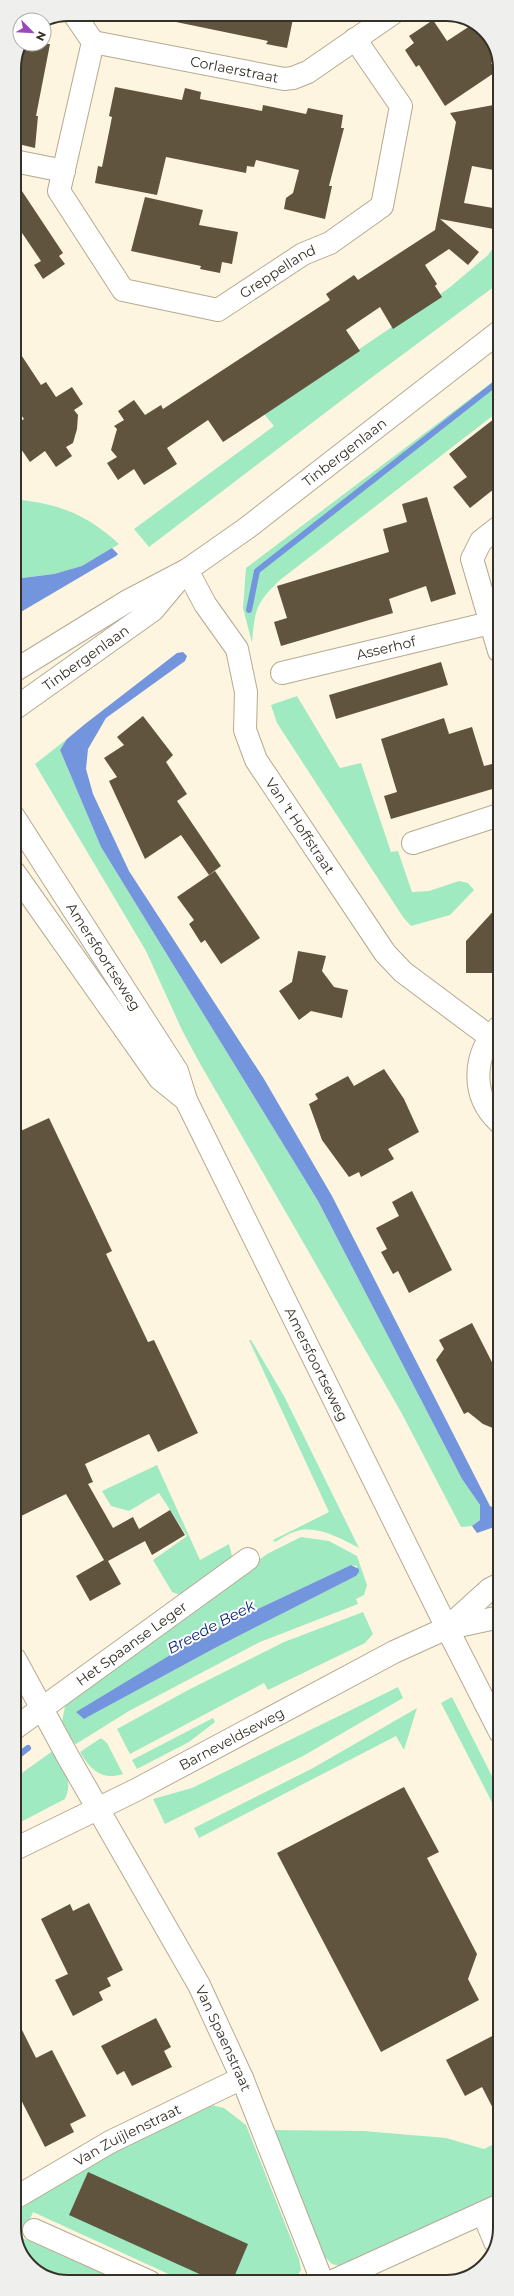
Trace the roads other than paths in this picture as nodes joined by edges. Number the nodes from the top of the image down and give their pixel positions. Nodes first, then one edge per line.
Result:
1 (79, 21) edge
2 (382, 21) edge
3 (355, 39) junction
4 (93, 42) junction
5 (21, 162) edge
6 (64, 171) junction
7 (493, 337) edge
8 (493, 532) edge
9 (187, 570) junction
10 (490, 623) junction
11 (493, 632) edge
12 (21, 667) edge
13 (282, 673) dead end
14 (21, 704) edge
15 (493, 817) edge
16 (21, 828) edge
17 (413, 843) dead end
18 (21, 882) edge
19 (493, 1031) edge
20 (493, 1036) edge
21 (186, 1100) junction
22 (493, 1114) edge
23 (248, 1559) dead end
24 (493, 1588) edge
25 (493, 1618) edge
26 (447, 1628) junction
27 (21, 1670) edge
28 (41, 1708) junction
29 (493, 1718) edge
30 (21, 1723) edge
31 (98, 1808) junction
32 (21, 1846) edge
33 (242, 2078) junction
34 (21, 2194) edge
35 (492, 2209) edge
36 (493, 2220) edge
37 (34, 2230) dead end
38 (134, 2275) edge
39 (320, 2275) edge
40 (346, 2275) edge

1 - 4 street
2 - 3 street, Corlaerstraat
3 - 4 street, Corlaerstraat
3 - 6 street, Greppelland
4 - 6 street, Greppelland
5 - 6 street
7 - 9 street, Tinbergenlaan
8 - 10 street
9 - 12 street, Tinbergenlaan
9 - 14 street, Tinbergenlaan
9 - 19 street, Van 't Hoffstraat
10 - 11 street
10 - 13 street, Asserhof
15 - 17 street
16 - 21 street, Amersfoortseweg
18 - 21 street, Amersfoortseweg
20 - 22 street, Van 't Hoffstraat
21 - 26 street, Amersfoortseweg
23 - 28 street, Het Spaanse Leger
24 - 26 street
25 - 26 street
26 - 29 street, Amersfoortseweg
26 - 31 street, Barneveldseweg
27 - 28 street, Van Spaenstraat
28 - 30 street, Het Spaanse Leger
28 - 31 street, Van Spaenstraat
31 - 32 street, Barneveldseweg
31 - 33 street, Van Spaenstraat
33 - 34 street, Van Zuijlenstraat
33 - 39 street, Van Spaenstraat
35 - 36 street
35 - 40 street
37 - 38 street

